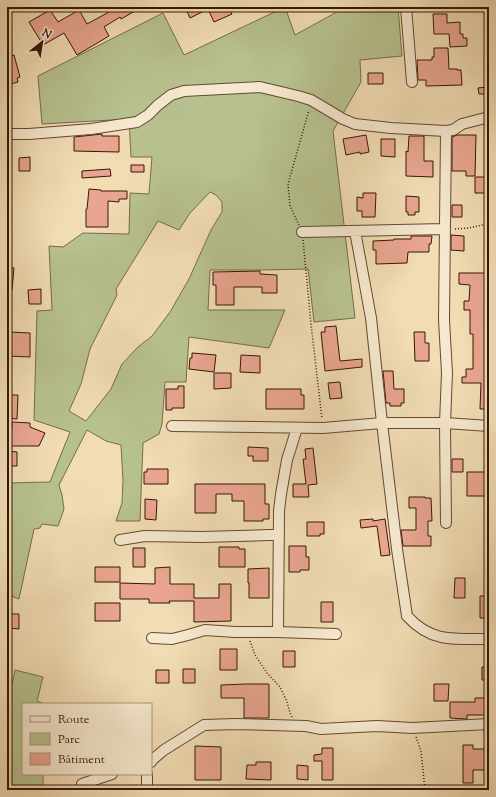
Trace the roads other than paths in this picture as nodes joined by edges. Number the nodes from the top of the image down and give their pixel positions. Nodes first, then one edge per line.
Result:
1 (406, 7) edge
2 (412, 82) dead end
3 (489, 117) edge
4 (446, 131) junction
5 (7, 134) edge
6 (445, 229) junction
7 (355, 231) junction
8 (302, 232) road end
9 (382, 423) junction
10 (445, 423) junction
11 (172, 426) dead end
12 (489, 426) edge
13 (297, 428) junction
14 (446, 523) dead end
15 (279, 535) junction
16 (120, 540) dead end
17 (278, 632) junction
18 (336, 634) dead end
19 (152, 638) dead end
20 (489, 639) edge
21 (489, 724) edge
22 (152, 760) edge
23 (109, 775) edge
24 (147, 775) edge
25 (82, 784) dead end
26 (147, 790) edge

1 - 2 street
3 - 4 street
4 - 5 street
4 - 6 street
6 - 7 street
6 - 10 street
7 - 8 street
7 - 9 street
9 - 10 street
9 - 13 street
9 - 20 street
10 - 12 street
10 - 14 street
11 - 13 street
13 - 15 street
15 - 16 street
15 - 17 street
17 - 18 street
17 - 19 street
21 - 22 street
23 - 25 street
24 - 26 street

